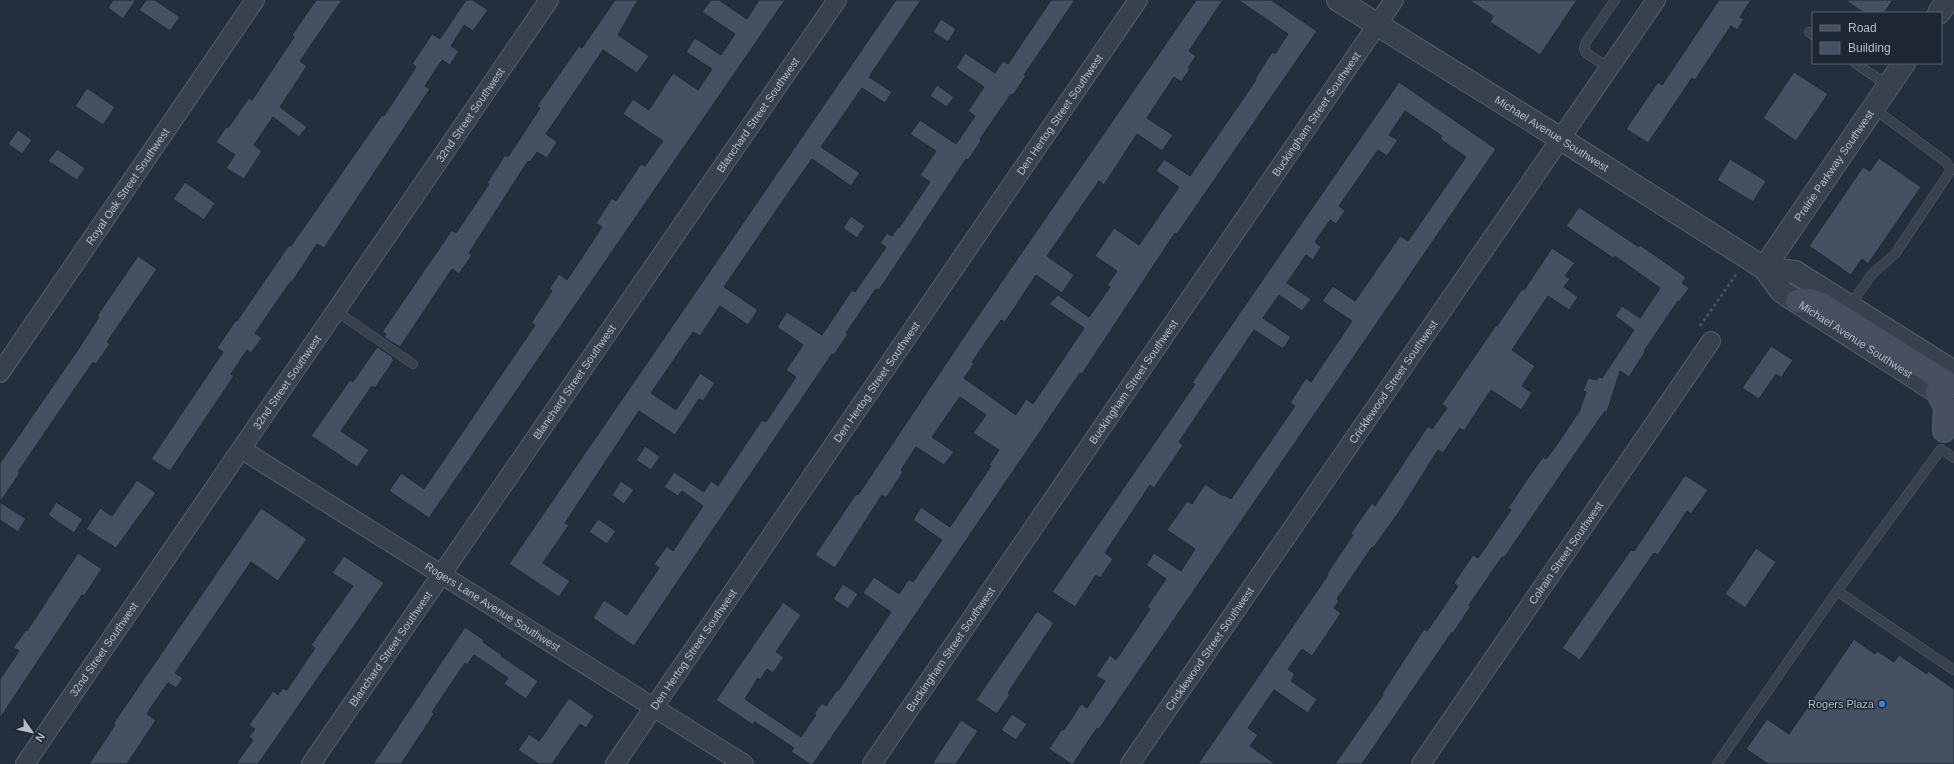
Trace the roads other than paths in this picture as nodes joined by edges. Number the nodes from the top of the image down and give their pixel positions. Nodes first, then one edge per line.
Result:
1 (255, 0) edge
2 (549, 0) edge
3 (837, 0) edge
4 (1138, 0) edge
5 (1338, 0) edge
6 (1394, 0) edge
7 (1615, 0) edge
8 (1655, 0) edge
9 (1948, 0) edge
10 (1940, 12) edge
11 (1377, 25) junction
12 (1856, 64) edge
13 (1903, 64) edge
14 (1609, 68) junction
15 (1889, 86) junction
16 (1873, 108) junction
17 (1561, 139) junction
18 (1764, 268) junction
19 (1797, 301) junction
20 (336, 311) junction
21 (1846, 312) junction
22 (1711, 341) dead end
23 (414, 364) dead end
24 (0, 373) edge
25 (1950, 382) edge
26 (1949, 440) edge
27 (241, 449) junction
28 (441, 573) junction
29 (1837, 591) junction
30 (1954, 670) edge
31 (654, 707) junction
32 (25, 764) edge
33 (311, 764) edge
34 (615, 764) edge
35 (744, 764) edge
36 (872, 764) edge
37 (1130, 764) edge
38 (1421, 764) edge
39 (1717, 764) edge

1 - 24 street, Royal Oak Street Southwest
2 - 20 street, 32nd Street Southwest
3 - 28 street, Blanchard Street Southwest
4 - 31 street, Den Hertog Street Southwest
5 - 11 street, Michael Avenue Southwest
6 - 11 street, Buckingham Street Southwest
7 - 14 lane
8 - 14 street, Cricklewood Street Southwest
9 - 10 street
11 - 17 street, Michael Avenue Southwest
11 - 36 street, Buckingham Street Southwest
12 - 15 lane
13 - 15 street, Prairie Parkway Southwest
14 - 17 street, Cricklewood Street Southwest
15 - 16 street, Prairie Parkway Southwest
16 - 18 street, Prairie Parkway Southwest
16 - 21 lane
17 - 18 street, Michael Avenue Southwest
17 - 37 street, Cricklewood Street Southwest
18 - 19 street, Michael Avenue Southwest
18 - 21 street, Michael Avenue Southwest
19 - 21 main road
19 - 25 street, Michael Avenue Southwest
20 - 23 lane
20 - 27 street, 32nd Street Southwest
21 - 25 main road
22 - 38 street, Colrain Street Southwest
25 - 26 main road
26 - 29 lane
27 - 28 street, Rogers Lane Avenue Southwest
27 - 32 street, 32nd Street Southwest
28 - 31 street, Rogers Lane Avenue Southwest
28 - 33 street, Blanchard Street Southwest
29 - 30 lane
29 - 39 lane
31 - 34 street, Den Hertog Street Southwest
31 - 35 street, Rogers Lane Avenue Southwest

